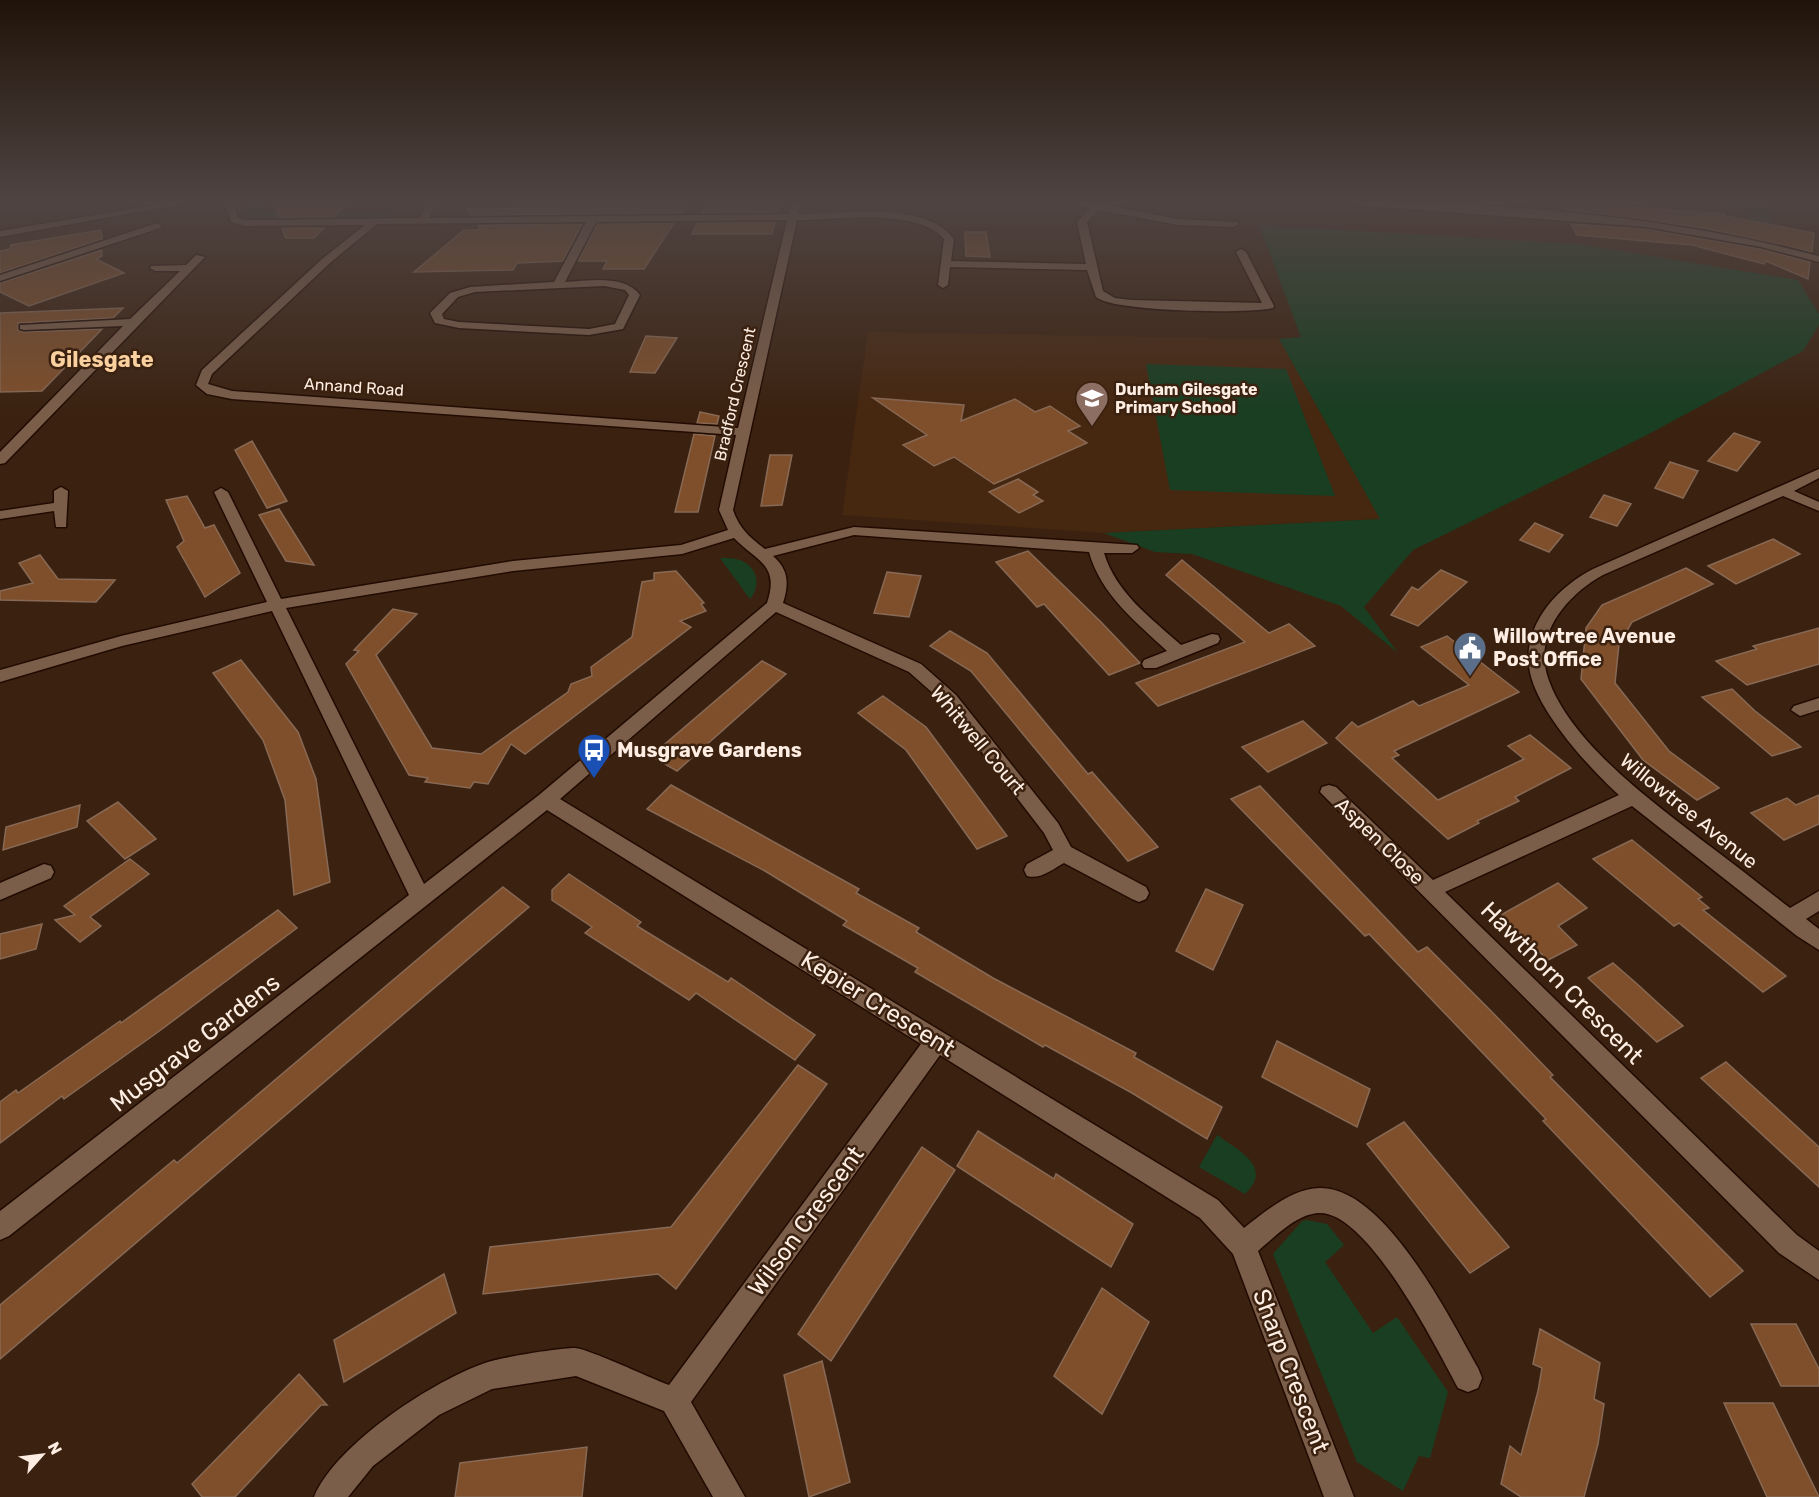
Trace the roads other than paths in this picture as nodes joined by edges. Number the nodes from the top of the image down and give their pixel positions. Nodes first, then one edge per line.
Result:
1 (19, 272) edge
2 (185, 272) edge
3 (314, 272) edge
4 (565, 272) edge
5 (780, 272) edge
6 (946, 272) edge
7 (1093, 272) edge
8 (1251, 272) edge
9 (0, 278) edge
10 (558, 285) junction
11 (943, 285) dead end
12 (73, 315) dead end
13 (133, 322) junction
14 (63, 325) junction
15 (24, 327) dead end
16 (743, 432) junction
17 (2, 457) edge
18 (1819, 473) edge
19 (60, 491) dead end
20 (1782, 491) junction
21 (221, 492) dead end
22 (61, 506) junction
23 (1819, 507) edge
24 (0, 515) edge
25 (61, 524) dead end
26 (734, 533) junction
27 (1095, 548) junction
28 (1132, 548) dead end
29 (763, 554) junction
30 (275, 605) junction
31 (774, 605) junction
32 (1212, 639) dead end
33 (1179, 652) junction
34 (1150, 664) dead end
35 (0, 676) edge
36 (1819, 704) edge
37 (1800, 710) dead end
38 (1329, 792) dead end
39 (1633, 797) junction
40 (546, 800) junction
41 (1064, 854) junction
42 (1034, 870) dead end
43 (44, 872) dead end
44 (1430, 890) junction
45 (0, 892) edge
46 (1139, 892) dead end
47 (421, 899) junction
48 (1819, 900) edge
49 (1790, 919) junction
50 (1819, 940) edge
51 (937, 1041) junction
52 (1209, 1209) joint
53 (0, 1227) edge
54 (1243, 1246) junction
55 (1819, 1267) edge
56 (1468, 1378) dead end
57 (674, 1401) junction
58 (329, 1497) edge
59 (730, 1497) edge
60 (1339, 1497) edge

1 - 9 street
2 - 13 street
3 - 16 street, Annand Road
4 - 10 street
5 - 16 street, Bradford Crescent
6 - 11 street
7 - 8 street
10 - 10 street
12 - 14 street
13 - 14 street
13 - 17 street
14 - 15 street
16 - 26 street, Bradford Crescent
18 - 20 street, Willowtree Avenue
19 - 22 street
20 - 23 street
20 - 39 street, Willowtree Avenue
21 - 30 street
22 - 24 street
22 - 25 street
26 - 29 street
26 - 30 street
27 - 28 street
27 - 29 street
27 - 33 street
29 - 31 street
30 - 35 street
30 - 47 street
31 - 40 street, Musgrave Gardens
31 - 41 street, Whitwell Court
32 - 33 street
33 - 34 street
36 - 37 street
38 - 44 street, Aspen Close
39 - 44 street
39 - 49 street, Willowtree Avenue
40 - 47 street, Musgrave Gardens
40 - 51 street, Kepier Crescent
41 - 42 street
41 - 46 street
43 - 45 street
44 - 55 street, Hawthorn Crescent
47 - 53 street, Musgrave Gardens
48 - 49 street
49 - 50 street, Willowtree Avenue
51 - 52 street, Kepier Crescent
51 - 57 street, Wilson Crescent
52 - 54 street, Sharp Crescent
54 - 56 street
54 - 60 street, Sharp Crescent
57 - 58 street
57 - 59 street

